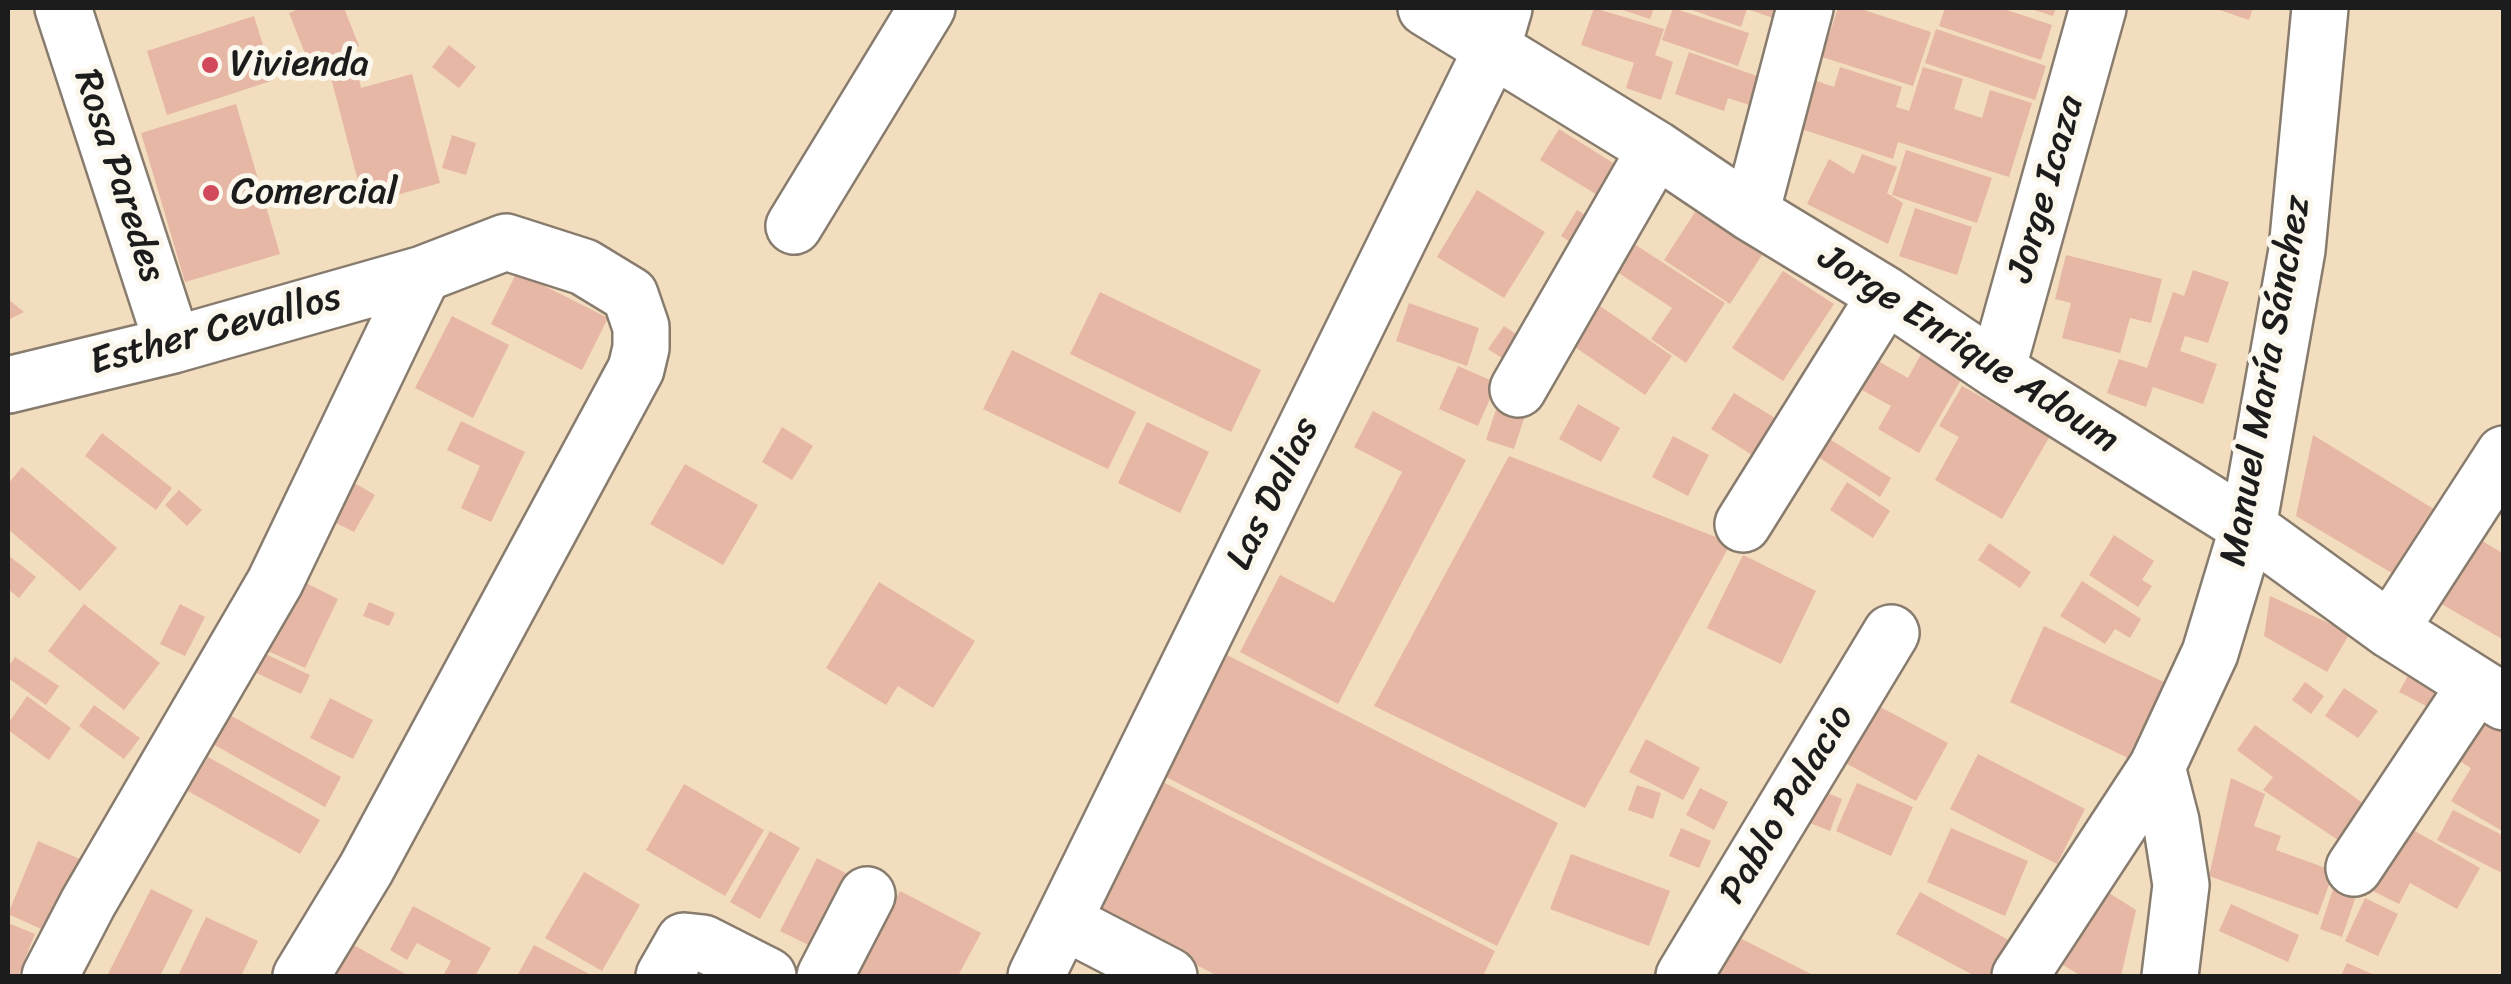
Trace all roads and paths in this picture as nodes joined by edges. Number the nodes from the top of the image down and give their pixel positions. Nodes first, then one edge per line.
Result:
1 (63, 8) edge
2 (926, 8) edge
3 (1426, 8) edge
4 (1804, 8) edge
5 (2098, 8) edge
6 (2320, 8) edge
7 (1498, 28) edge
8 (1656, 149) junction
9 (1751, 213) junction
10 (794, 226) dead end
11 (424, 274) junction
12 (1886, 295) junction
13 (173, 344) junction
14 (1997, 370) junction
15 (8, 385) edge
16 (1518, 390) dead end
17 (2504, 454) edge
18 (1743, 524) dead end
19 (2248, 527) junction
20 (2390, 630) junction
21 (1891, 633) dead end
22 (2490, 694) edge
23 (2157, 767) junction
24 (2354, 868) dead end
25 (867, 895) dead end
26 (1065, 922) junction
27 (50, 976) edge
28 (301, 976) edge
29 (664, 976) edge
30 (768, 976) edge
31 (824, 976) edge
32 (1036, 976) edge
33 (1169, 976) edge
34 (1684, 976) edge
35 (2020, 976) edge
36 (2170, 976) edge

1 - 13 street, Rosa Paredes
2 - 10 street
3 - 7 street, Jorge Enrique Adoum
4 - 9 street
5 - 14 street, Jorge Icaza
6 - 19 street, Manuel María Sánchez
7 - 8 street, Jorge Enrique Adoum
7 - 26 street, Las Dalias
8 - 9 street, Jorge Enrique Adoum
8 - 16 street
9 - 12 street, Jorge Enrique Adoum
11 - 13 street, Esther Cevallos
11 - 27 street
11 - 28 street, Esther Cevallos
12 - 14 street, Jorge Enrique Adoum
12 - 18 street
13 - 15 street, Esther Cevallos
14 - 19 street, Jorge Enrique Adoum
17 - 20 street
19 - 20 street, Jorge Enrique Adoum
19 - 23 street, Manuel María Sánchez
20 - 22 street, Jorge Enrique Adoum
21 - 34 street, Pablo Palacio
22 - 24 street
23 - 35 street, Manuel María Sánchez
23 - 36 street
25 - 31 street
26 - 32 street, Las Dalias
26 - 33 street
29 - 30 street

